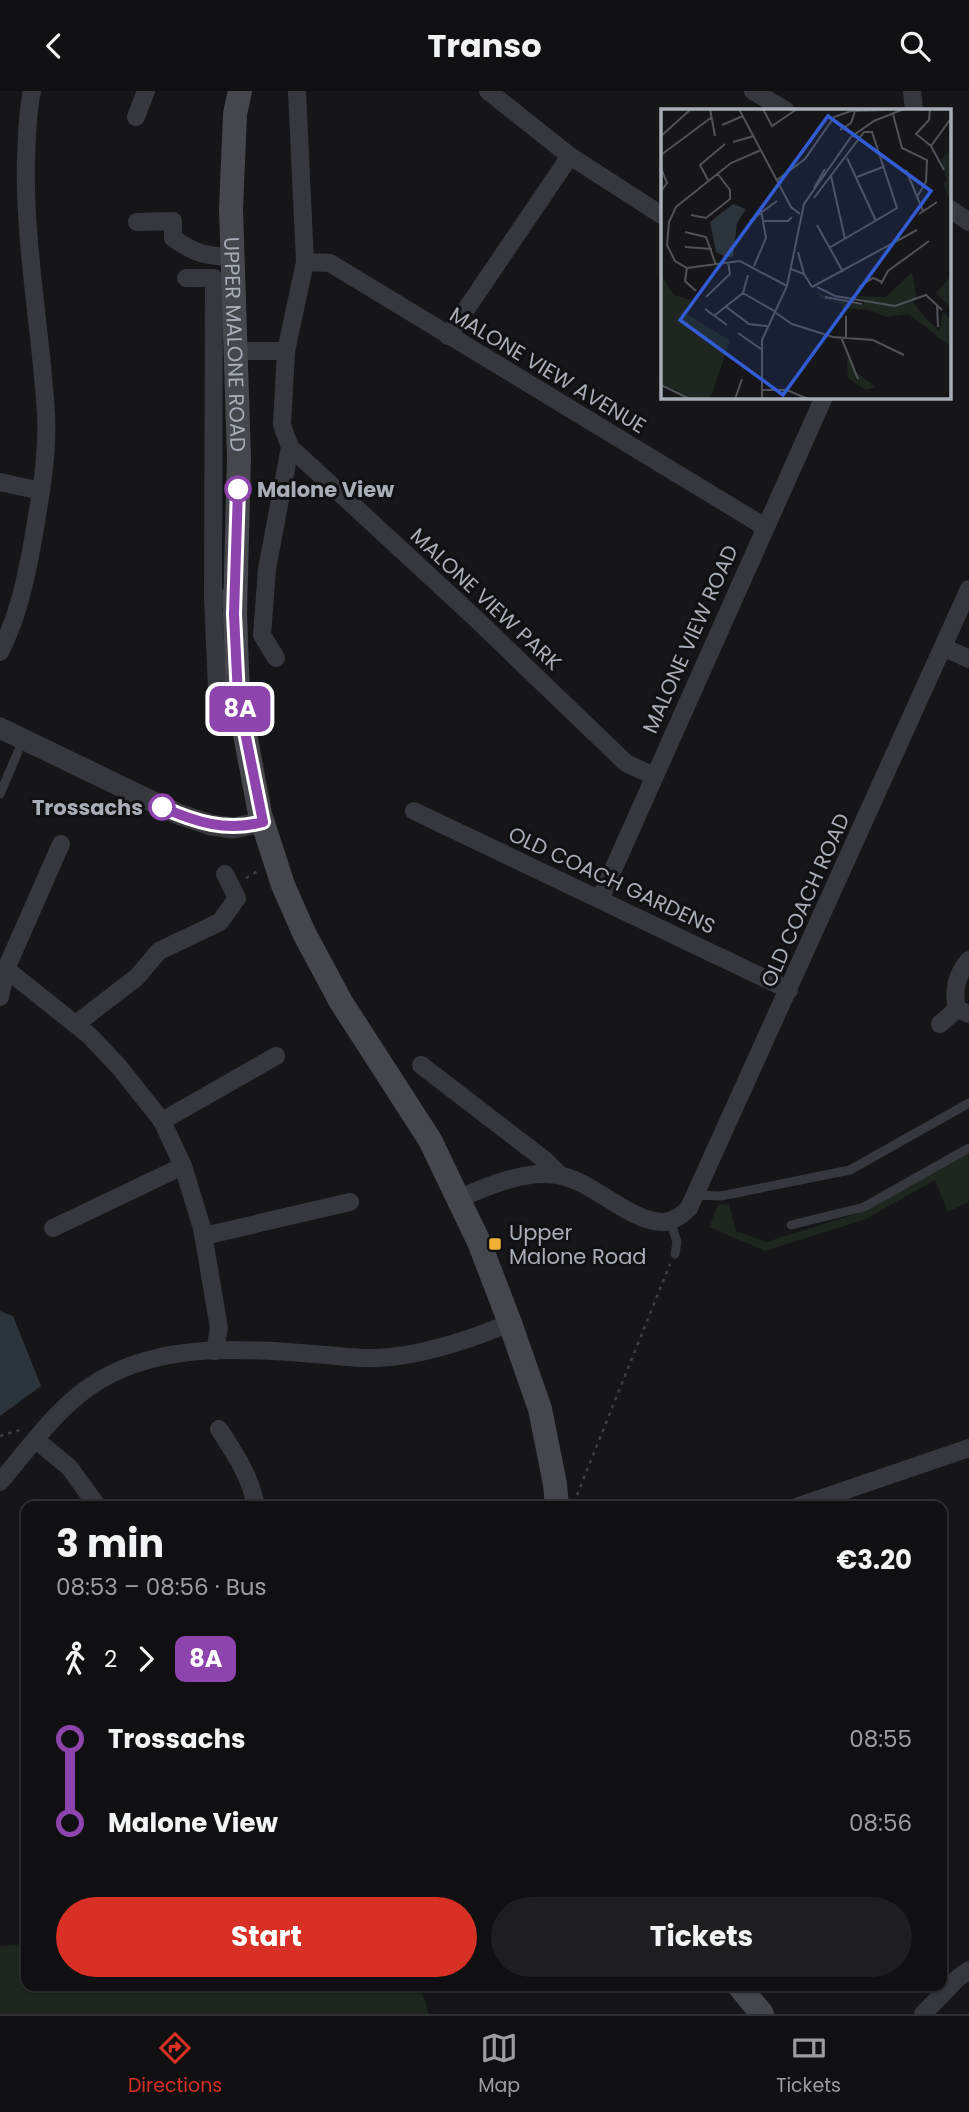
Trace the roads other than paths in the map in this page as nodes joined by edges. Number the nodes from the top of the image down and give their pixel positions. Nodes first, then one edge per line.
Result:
1 (32, 91) edge
2 (146, 91) edge
3 (240, 91) edge
4 (297, 91) edge
5 (488, 91) edge
6 (753, 91) edge
7 (912, 91) edge
8 (783, 109) edge
9 (914, 109) edge
10 (136, 117) dead end
11 (569, 156) junction
12 (951, 210) edge
13 (661, 215) edge
14 (137, 222) dead end
15 (969, 222) edge
16 (233, 257) junction
17 (305, 262) junction
18 (186, 278) dead end
19 (448, 336) junction
20 (236, 351) junction
21 (286, 351) junction
22 (823, 399) edge
23 (290, 447) junction
24 (0, 482) edge
25 (41, 491) junction
26 (765, 527) junction
27 (969, 589) edge
28 (224, 598) junction
29 (943, 647) junction
30 (0, 652) edge
31 (276, 658) dead end
32 (969, 659) edge
33 (217, 688) dead end
34 (0, 728) edge
35 (23, 740) junction
36 (654, 776) junction
37 (0, 794) edge
38 (414, 811) dead end
39 (263, 822) junction
40 (61, 844) dead end
41 (228, 881) road end
42 (600, 899) junction
43 (969, 960) edge
44 (6, 969) junction
45 (789, 990) junction
46 (0, 997) edge
47 (963, 1011) edge
48 (76, 1024) junction
49 (940, 1024) dead end
50 (276, 1056) dead end
51 (421, 1065) dead end
52 (969, 1103) edge
53 (162, 1121) junction
54 (969, 1148) edge
55 (183, 1165) junction
56 (560, 1175) junction
57 (694, 1195) junction
58 (458, 1199) junction
59 (350, 1202) dead end
60 (670, 1220) junction
61 (791, 1225) dead end
62 (54, 1228) dead end
63 (204, 1236) junction
64 (674, 1254) road end
65 (510, 1323) junction
66 (215, 1351) junction
67 (219, 1429) dead end
68 (36, 1440) junction
69 (969, 1448) edge
70 (0, 1482) edge
71 (94, 1501) edge
72 (255, 1501) edge
73 (563, 1501) edge
74 (814, 1501) edge
75 (969, 1970) edge
76 (947, 1989) edge
77 (744, 1991) edge
78 (945, 1991) edge
79 (762, 2014) edge
80 (923, 2014) edge

1 - 25 street
2 - 10 street
3 - 16 main road, UPPER MALONE ROAD
4 - 17 street
5 - 11 street
6 - 8 street
7 - 9 street
11 - 13 street
11 - 19 street
12 - 15 street
14 - 16 street
16 - 20 main road, UPPER MALONE ROAD
17 - 19 street, MALONE VIEW AVENUE
17 - 21 street
18 - 28 street, UPPER MALONE ROAD
19 - 26 street, MALONE VIEW AVENUE
20 - 21 street
20 - 28 main road, UPPER MALONE ROAD
21 - 23 street
22 - 26 street, MALONE VIEW ROAD
23 - 31 street
23 - 36 street, MALONE VIEW PARK
24 - 25 street
25 - 30 street
26 - 36 street, MALONE VIEW ROAD
27 - 29 street, OLD COACH ROAD
28 - 33 street, UPPER MALONE ROAD
28 - 39 main road, UPPER MALONE ROAD
29 - 32 street
29 - 45 street, OLD COACH ROAD
34 - 35 street
35 - 37 lane
35 - 39 street
36 - 42 street, MALONE VIEW ROAD
38 - 42 street, OLD COACH GARDENS
39 - 58 main road, UPPER MALONE ROAD
40 - 44 street
41 - 48 street
42 - 45 street, OLD COACH GARDENS
43 - 47 street
44 - 46 street
44 - 48 street
45 - 57 street, OLD COACH ROAD
47 - 49 street
48 - 53 street
50 - 53 street
51 - 56 street
52 - 57 lane
53 - 55 street
54 - 61 lane
55 - 62 street
55 - 63 street
56 - 58 street
56 - 60 street
57 - 60 street, OLD COACH ROAD
58 - 65 main road, UPPER MALONE ROAD
59 - 63 street
60 - 64 lane
63 - 66 street
65 - 66 street
65 - 73 main road, UPPER MALONE ROAD
66 - 68 street
67 - 72 street
68 - 70 street
68 - 71 street
69 - 74 street
75 - 76 street
77 - 79 main road
78 - 80 street

